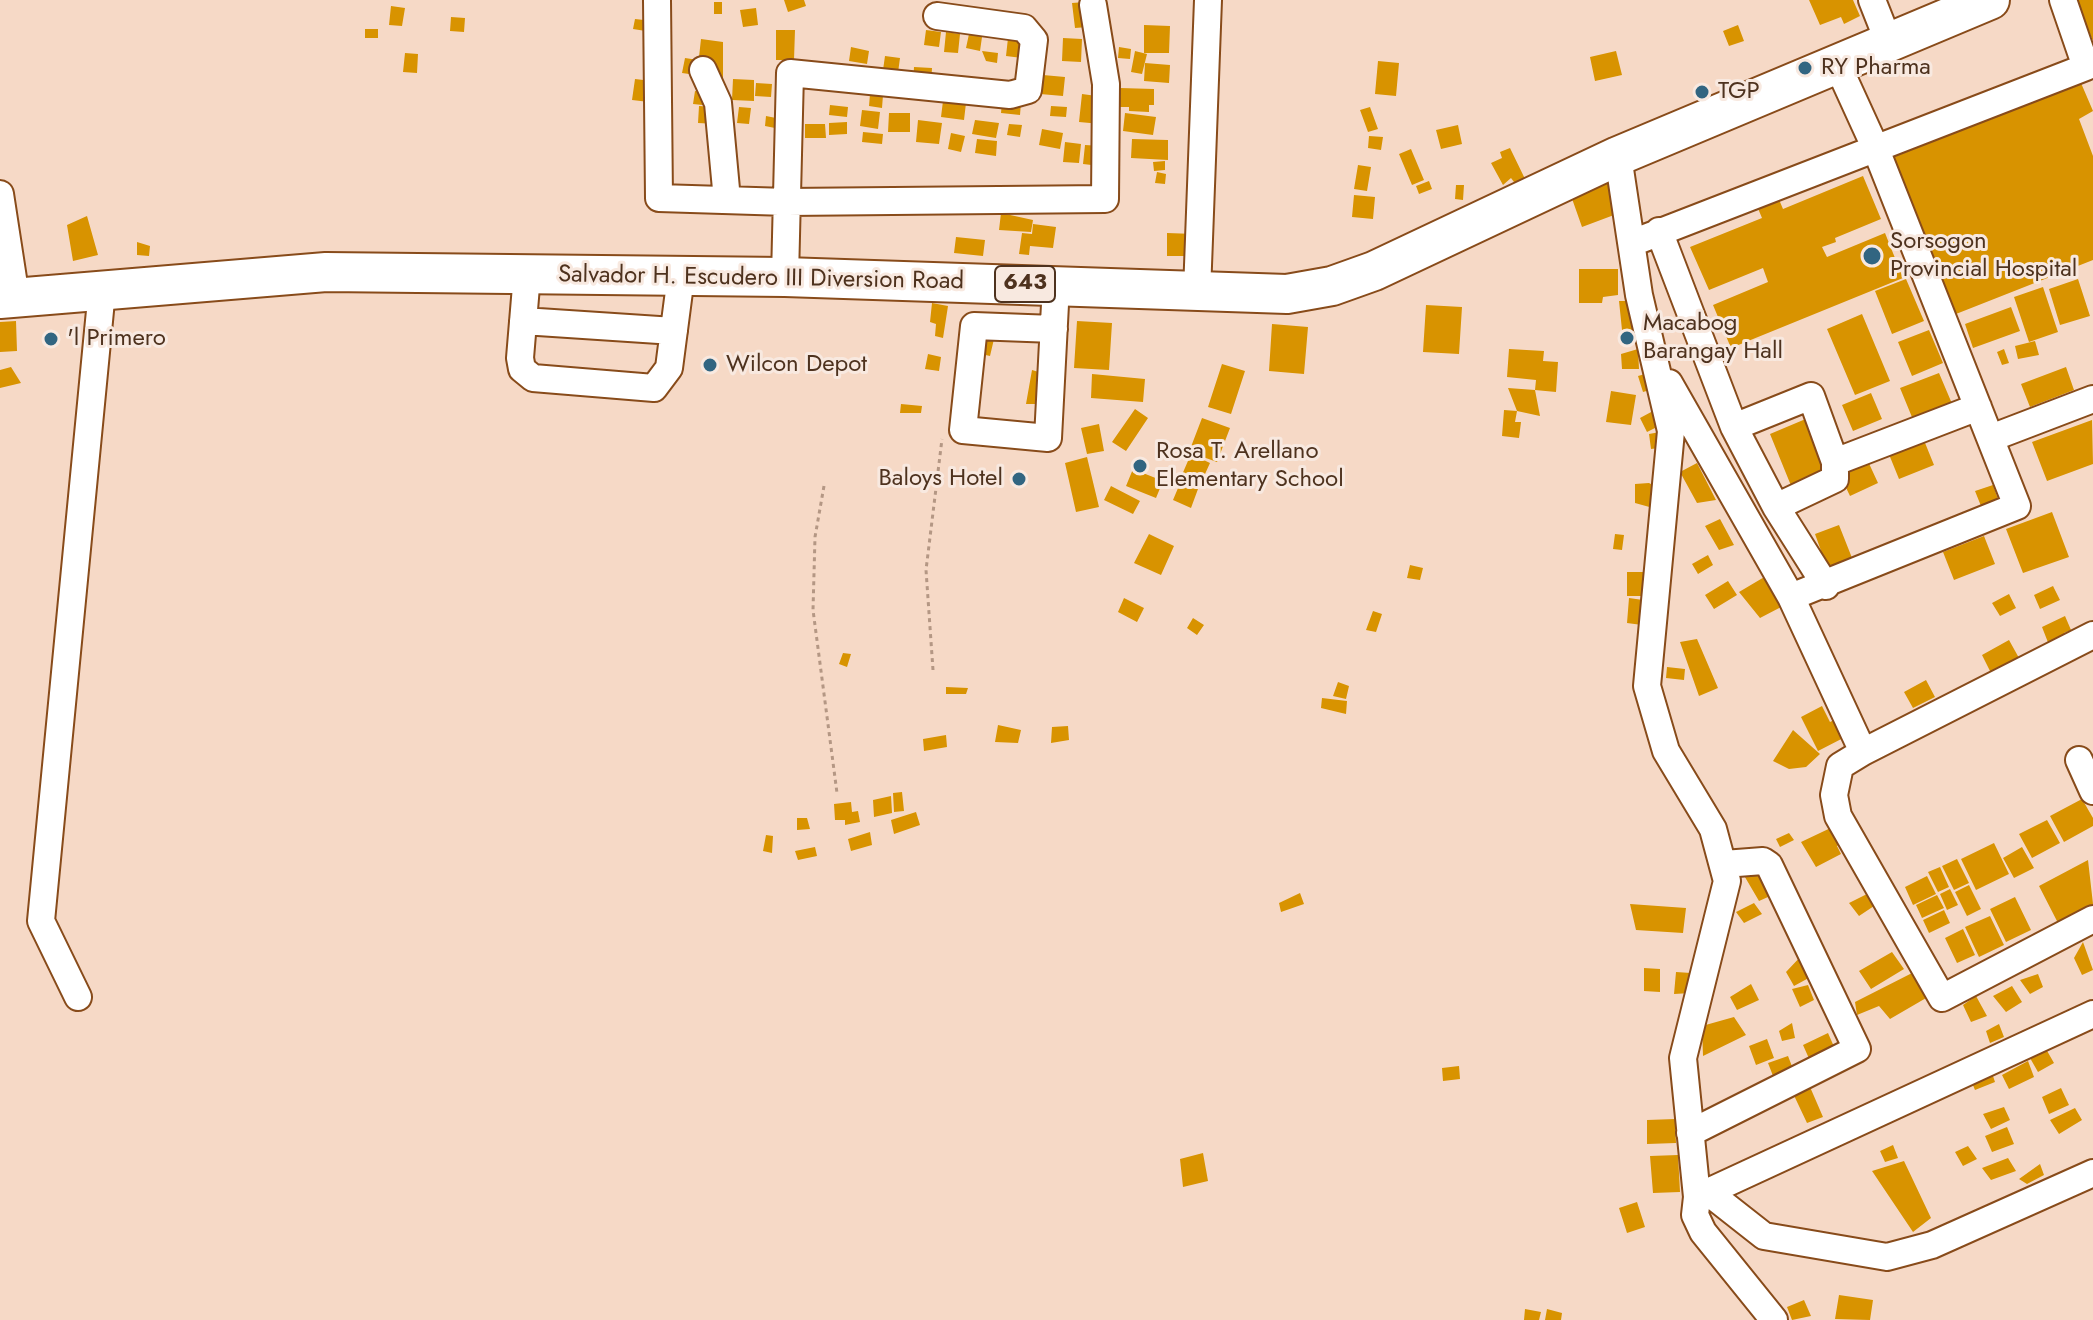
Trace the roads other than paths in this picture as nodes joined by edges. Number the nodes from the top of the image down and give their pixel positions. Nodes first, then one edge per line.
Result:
1 (657, 0) edge
2 (1208, 0) edge
3 (1872, 0) edge
4 (1990, 0) edge
5 (2063, 0) edge
6 (1093, 5) dead end
7 (937, 16) dead end
8 (1889, 43) junction
9 (1838, 66) junction
10 (703, 70) dead end
11 (2089, 77) edge
12 (1875, 147) junction
13 (1618, 156) junction
14 (0, 194) edge
15 (727, 200) junction
16 (787, 202) junction
17 (1659, 231) junction
18 (1632, 243) junction
19 (527, 274) junction
20 (681, 276) junction
21 (785, 277) junction
22 (1056, 285) junction
23 (102, 290) junction
24 (1197, 292) junction
25 (5, 298) edge
26 (523, 321) junction
27 (1054, 329) junction
28 (674, 331) junction
29 (1653, 355) junction
30 (2093, 399) edge
31 (1978, 407) junction
32 (1734, 427) junction
33 (1991, 438) junction
34 (1835, 462) junction
35 (1776, 507) junction
36 (1826, 586) junction
37 (1791, 597) junction
38 (2093, 635) edge
39 (1863, 752) junction
40 (2079, 760) dead end
41 (2093, 791) edge
42 (1724, 864) junction
43 (2093, 919) edge
44 (78, 997) dead end
45 (2093, 1014) edge
46 (1690, 1133) junction
47 (2093, 1173) edge
48 (1702, 1194) junction
49 (1774, 1320) edge

1 - 15 street
2 - 24 street
3 - 8 street
4 - 8 highway, Salvador H. Escudero III Diversion Road / 643
5 - 11 street
6 - 16 street
7 - 16 street
8 - 9 highway, Salvador H. Escudero III Diversion Road / 643
9 - 12 street
9 - 13 highway, Salvador H. Escudero III Diversion Road / 643
10 - 15 street
11 - 12 street
12 - 17 street
12 - 31 street
13 - 18 street
13 - 24 highway, Salvador H. Escudero III Diversion Road / 643
14 - 25 street
15 - 16 street
16 - 21 street
17 - 18 street
17 - 32 street
18 - 29 street
19 - 20 highway, Salvador H. Escudero III Diversion Road / 643
19 - 23 highway, Salvador H. Escudero III Diversion Road / 643
19 - 26 street
20 - 21 highway, Salvador H. Escudero III Diversion Road / 643
20 - 28 street
21 - 22 highway, Salvador H. Escudero III Diversion Road / 643
22 - 24 highway, Salvador H. Escudero III Diversion Road / 643
22 - 27 street
23 - 25 highway, Salvador H. Escudero III Diversion Road / 643
23 - 44 street
26 - 28 street
26 - 28 street
27 - 27 street
29 - 37 street
29 - 42 street
30 - 33 street
31 - 33 street
31 - 34 street
32 - 34 street
32 - 35 street
33 - 36 street
34 - 35 street
35 - 36 street
36 - 37 street
37 - 39 street
38 - 39 street
39 - 43 street
40 - 41 street
42 - 46 street
42 - 46 street
45 - 48 street
46 - 48 street
47 - 48 street
48 - 49 street

